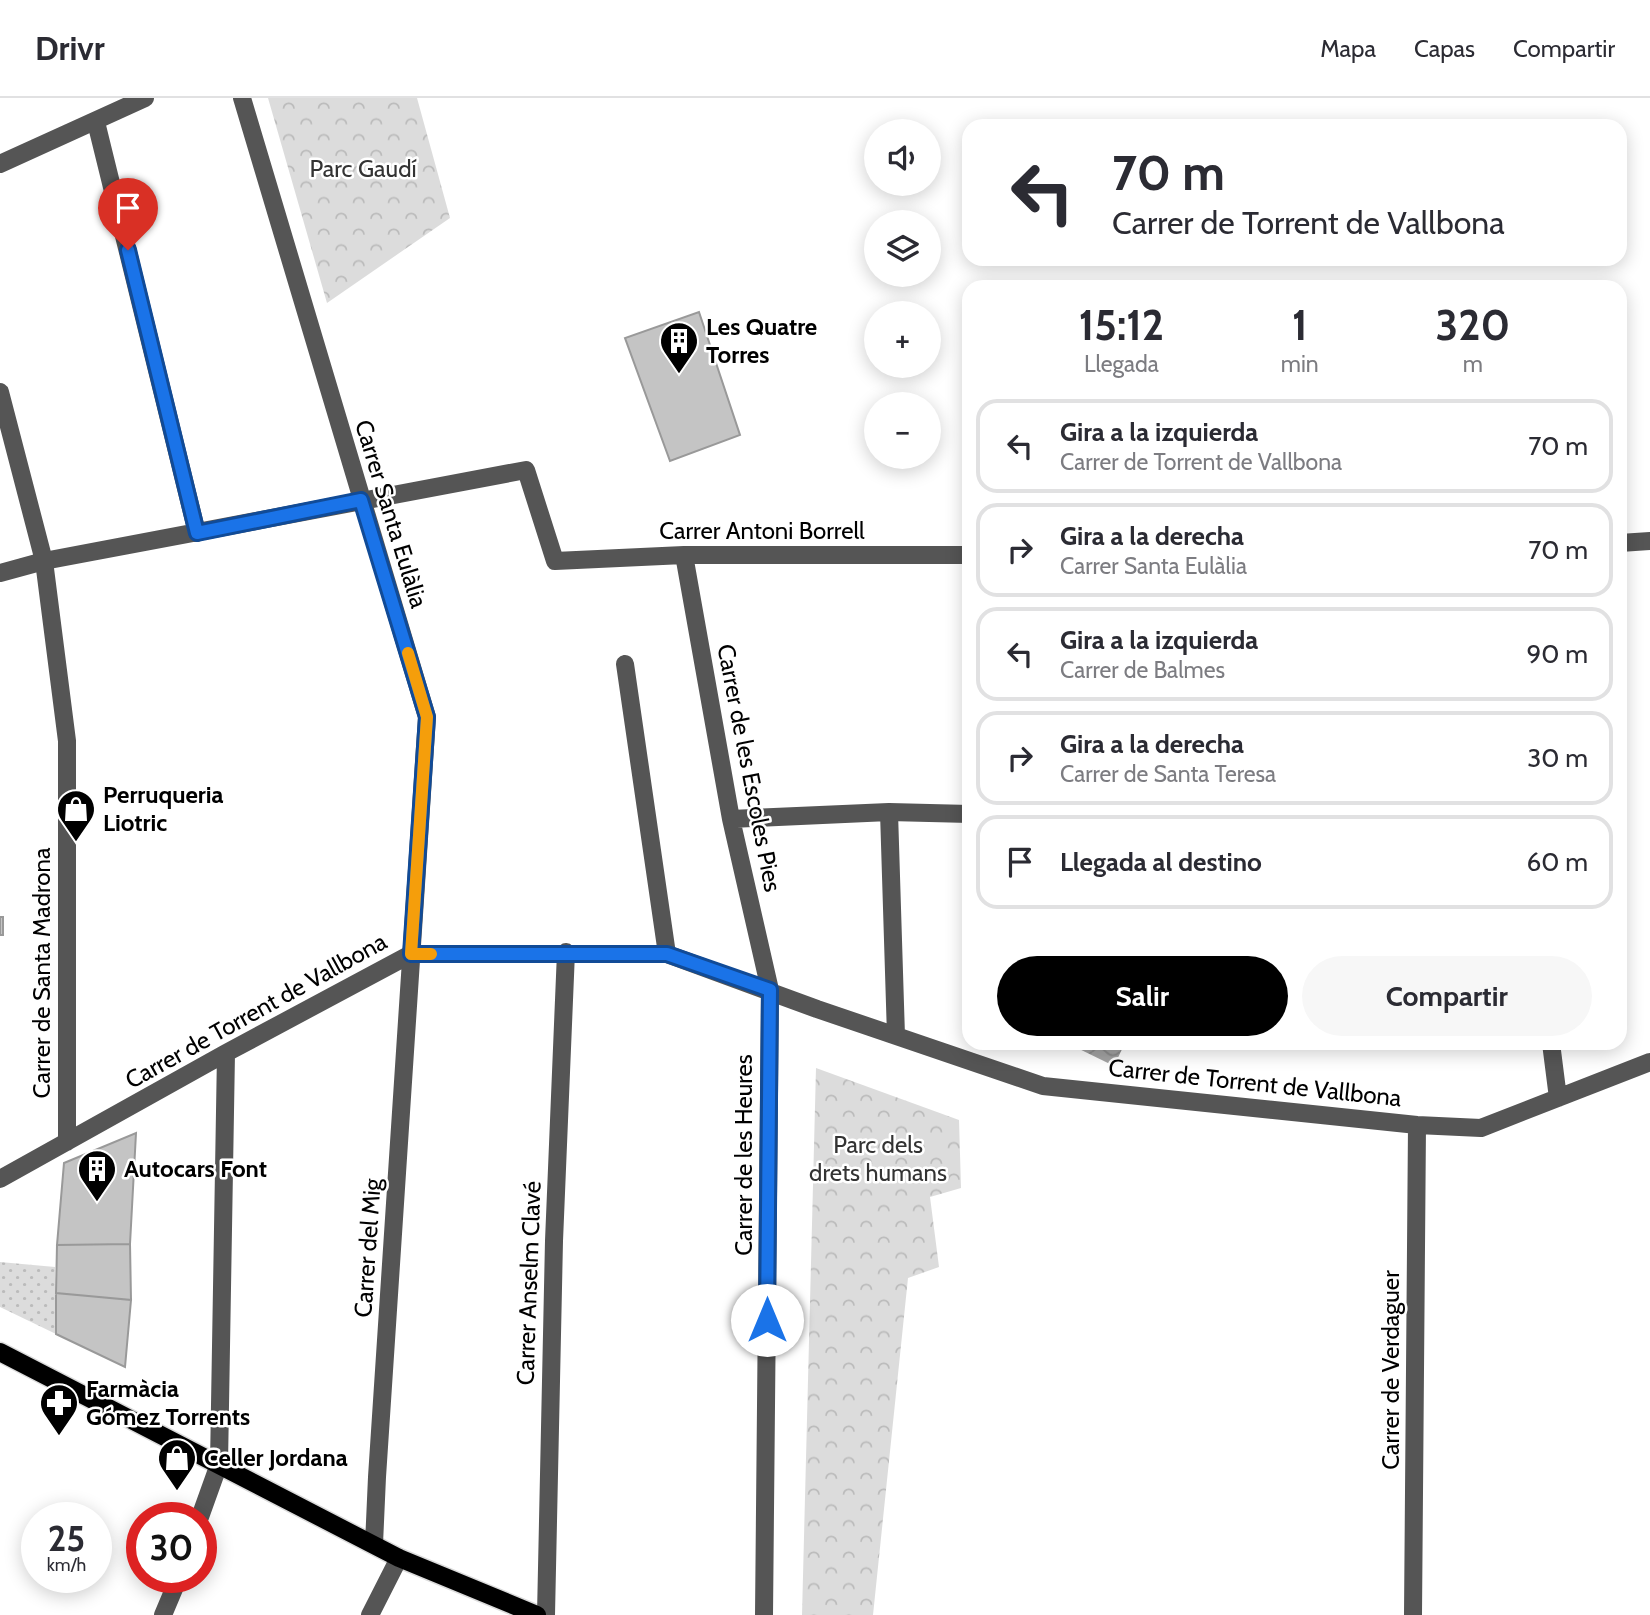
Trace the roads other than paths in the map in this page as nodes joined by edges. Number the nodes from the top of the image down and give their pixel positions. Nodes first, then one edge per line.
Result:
1 (145, 98) edge
2 (242, 98) edge
3 (96, 122) junction
4 (0, 164) edge
5 (0, 392) edge
6 (361, 500) junction
7 (197, 533) junction
8 (1650, 541) edge
9 (1627, 543) edge
10 (684, 555) junction
11 (962, 555) edge
12 (44, 561) junction
13 (0, 573) edge
14 (625, 664) dead end
15 (889, 812) junction
16 (962, 814) edge
17 (731, 819) junction
18 (566, 952) junction
19 (411, 954) junction
20 (667, 954) junction
21 (770, 990) junction
22 (896, 1036) junction
23 (1551, 1050) edge
24 (226, 1053) junction
25 (1650, 1062) edge
26 (1558, 1098) junction
27 (1417, 1125) junction
28 (67, 1142) junction
29 (0, 1179) edge
30 (0, 1352) edge
31 (219, 1464) junction
32 (205, 1502) edge
33 (374, 1544) junction
34 (399, 1558) junction
35 (172, 1593) edge
36 (163, 1615) edge
37 (370, 1615) edge
38 (537, 1615) edge
39 (546, 1615) edge
40 (764, 1615) edge
41 (1413, 1615) edge

1 - 3 street
2 - 6 street, Carrer Santa Eulàlia
3 - 4 street
3 - 7 street
5 - 12 street, Carrer de Santa Madrona
6 - 7 street
6 - 10 street, Carrer Antoni Borrell
6 - 19 street, Carrer Santa Eulàlia
7 - 12 street
8 - 9 street
10 - 11 street, Carrer Antoni Borrell
10 - 17 street, Carrer de les Escoles Pies
12 - 13 street
12 - 28 street, Carrer de Santa Madrona
14 - 20 street
15 - 16 street
15 - 17 street
15 - 22 street
17 - 21 street, Carrer de les Escoles Pies
18 - 19 street, Carrer de Torrent de Vallbona
18 - 20 street, Carrer de Torrent de Vallbona
18 - 39 street, Carrer Anselm Clavé
19 - 24 street, Carrer de Torrent de Vallbona
19 - 33 street, Carrer del Mig
20 - 21 street, Carrer de Torrent de Vallbona
21 - 22 street, Carrer de Torrent de Vallbona
21 - 40 street, Carrer de les Heures
22 - 27 street, Carrer de Torrent de Vallbona
23 - 26 street
24 - 28 street, Carrer de Torrent de Vallbona
24 - 31 street
25 - 26 street, Carrer de Torrent de Vallbona
26 - 27 street, Carrer de Torrent de Vallbona
27 - 41 street, Carrer de Verdaguer
28 - 29 street, Carrer de Torrent de Vallbona
30 - 31 main road
31 - 32 street
31 - 33 main road
33 - 34 main road
34 - 37 street
34 - 38 main road
35 - 36 street

